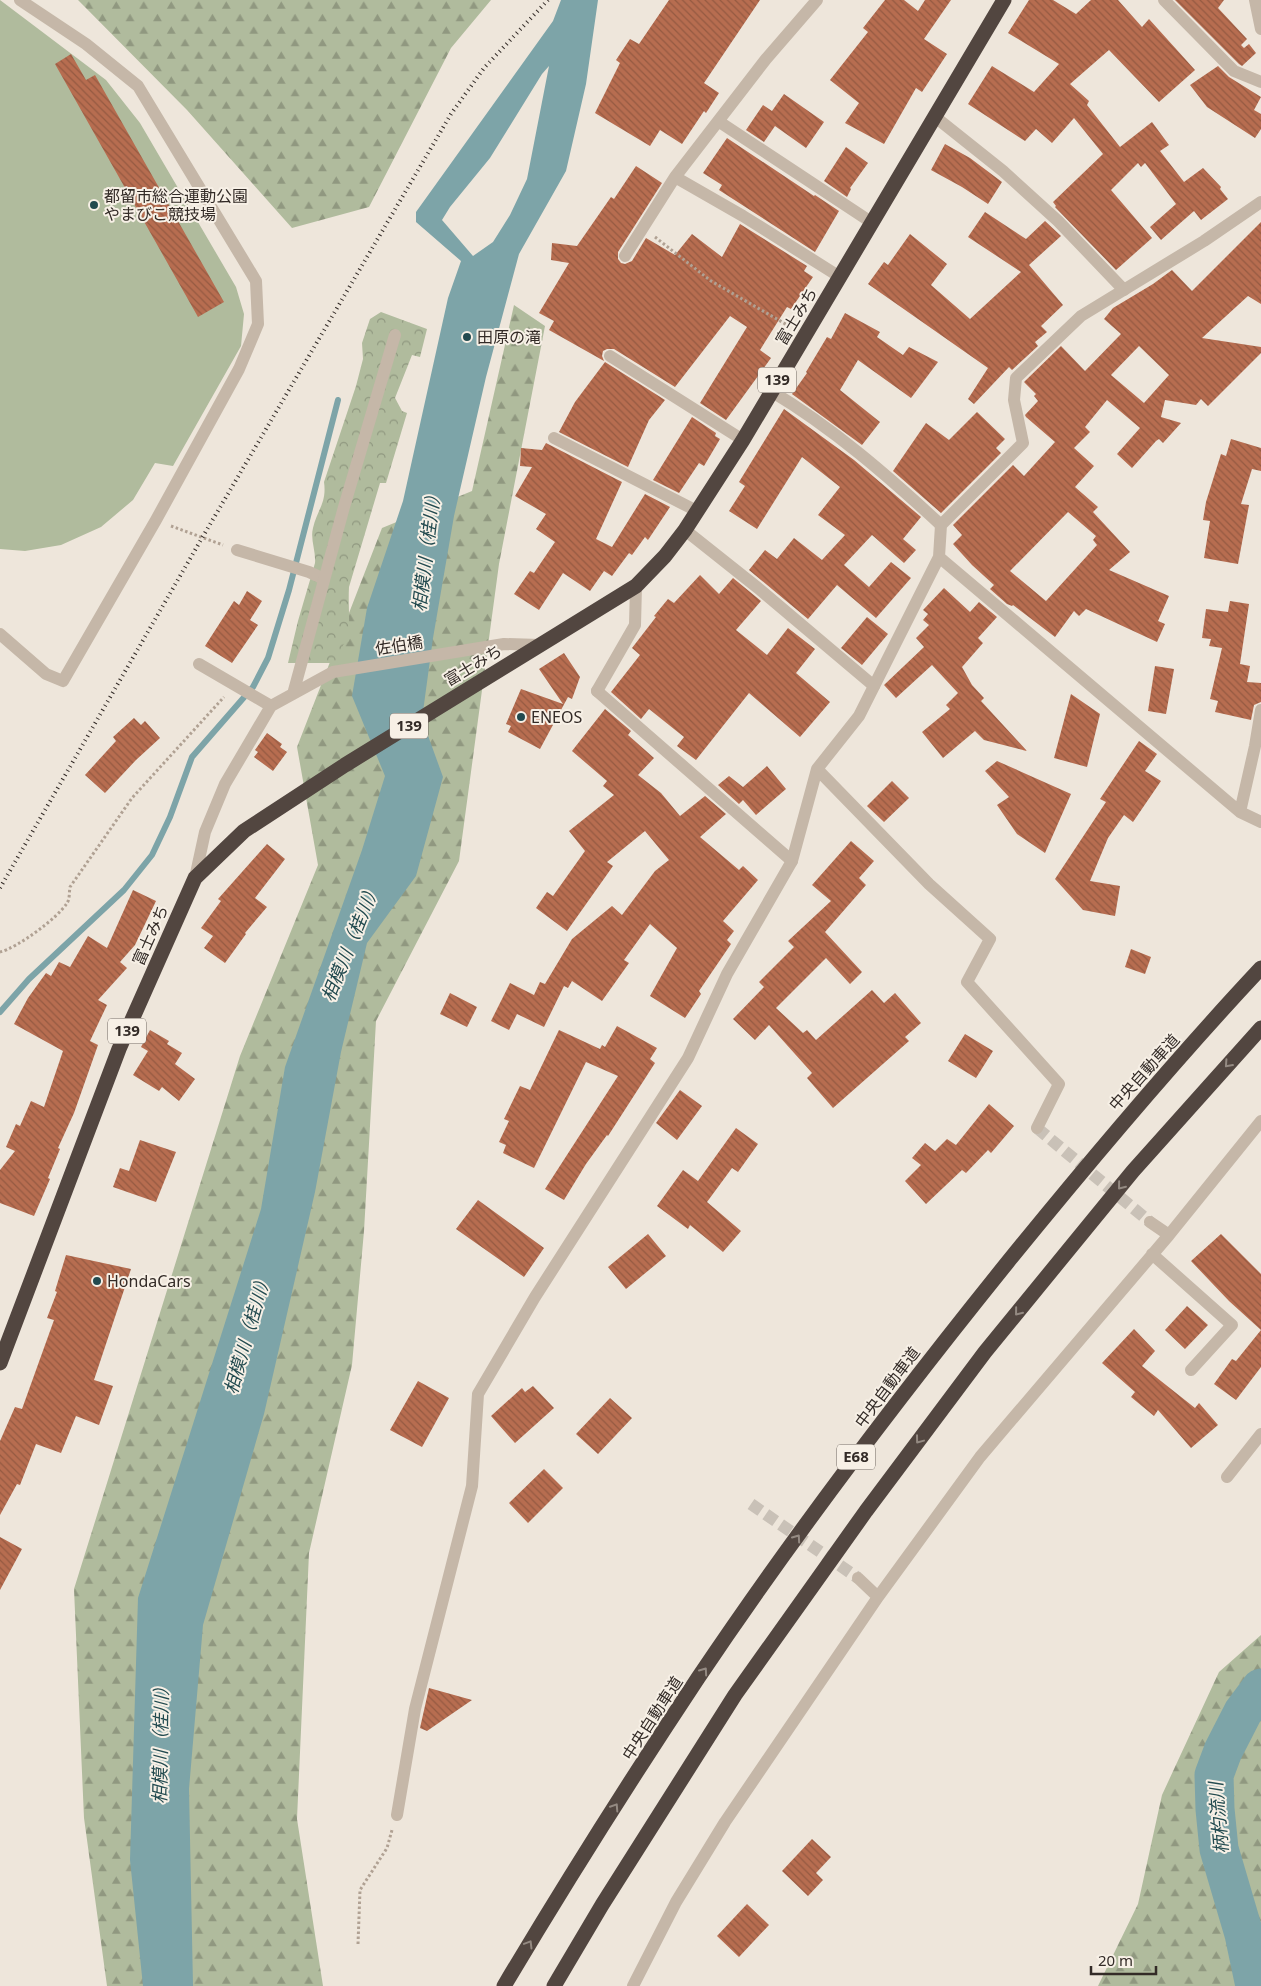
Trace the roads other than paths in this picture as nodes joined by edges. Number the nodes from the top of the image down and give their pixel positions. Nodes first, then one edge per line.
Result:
1 (20, 0) edge
2 (817, 0) edge
3 (1004, 0) edge
4 (1164, 0) edge
5 (1254, 0) edge
6 (1261, 30) edge
7 (1261, 82) edge
8 (934, 116) junction
9 (718, 121) junction
10 (674, 177) junction
11 (1261, 202) edge
12 (871, 222) junction
13 (625, 256) dead end
14 (840, 277) junction
15 (1124, 290) junction
16 (395, 335) dead end
17 (610, 356) dead end
18 (771, 390) junction
19 (554, 438) dead end
20 (743, 440) junction
21 (697, 511) junction
22 (941, 525) junction
23 (685, 530) junction
24 (237, 550) road end
25 (939, 557) junction
26 (324, 579) junction
27 (636, 586) junction
28 (0, 634) edge
29 (540, 645) junction
30 (199, 664) dead end
31 (874, 686) junction
32 (293, 694) junction
33 (271, 706) junction
34 (1261, 710) edge
35 (817, 770) junction
36 (1240, 812) junction
37 (1261, 822) edge
38 (792, 861) junction
39 (195, 878) junction
40 (1261, 968) edge
41 (1261, 1028) edge
42 (1261, 1121) edge
43 (1037, 1128) dead end
44 (1150, 1222) tunnel mouth
45 (1168, 1235) junction
46 (1152, 1254) junction
47 (0, 1363) edge
48 (1191, 1370) dead end
49 (1261, 1434) edge
50 (1227, 1477) dead end
51 (858, 1578) tunnel mouth
52 (878, 1597) junction
53 (396, 1815) road end
54 (504, 1986) edge
55 (554, 1986) edge
56 (633, 1986) edge

1 - 28 street
2 - 9 street
3 - 8 highway, 富士みち / 139
4 - 7 street
5 - 6 street
8 - 12 highway, 富士みち / 139
8 - 15 street
9 - 10 street
9 - 12 street
10 - 13 street
10 - 14 street
11 - 15 street
12 - 14 highway, 富士みち / 139
14 - 18 highway, 富士みち / 139
15 - 22 street
16 - 26 street
17 - 20 street
18 - 20 highway, 富士みち / 139
18 - 22 street
19 - 21 street
20 - 21 highway, 富士みち / 139
21 - 23 highway, 富士みち / 139
22 - 25 street
23 - 27 highway, 富士みち / 139
23 - 31 street
24 - 26 street
25 - 31 street
25 - 36 street
26 - 32 street
27 - 29 highway, 富士みち / 139
27 - 38 street
29 - 32 street, 佐伯橋
29 - 39 highway, 富士みち / 139
30 - 33 street
31 - 35 street
32 - 33 street, 佐伯橋
33 - 39 street
34 - 36 street
35 - 38 street
35 - 43 street
36 - 37 street
38 - 53 street
39 - 47 highway, 富士みち / 139
54 -> 40 highway, 中央自動車道 / E68
41 -> 55 highway, E68
42 - 45 street
44 - 45 street
45 - 46 street
46 - 48 street
46 - 52 street
49 - 50 street
51 - 52 street
52 - 56 street

